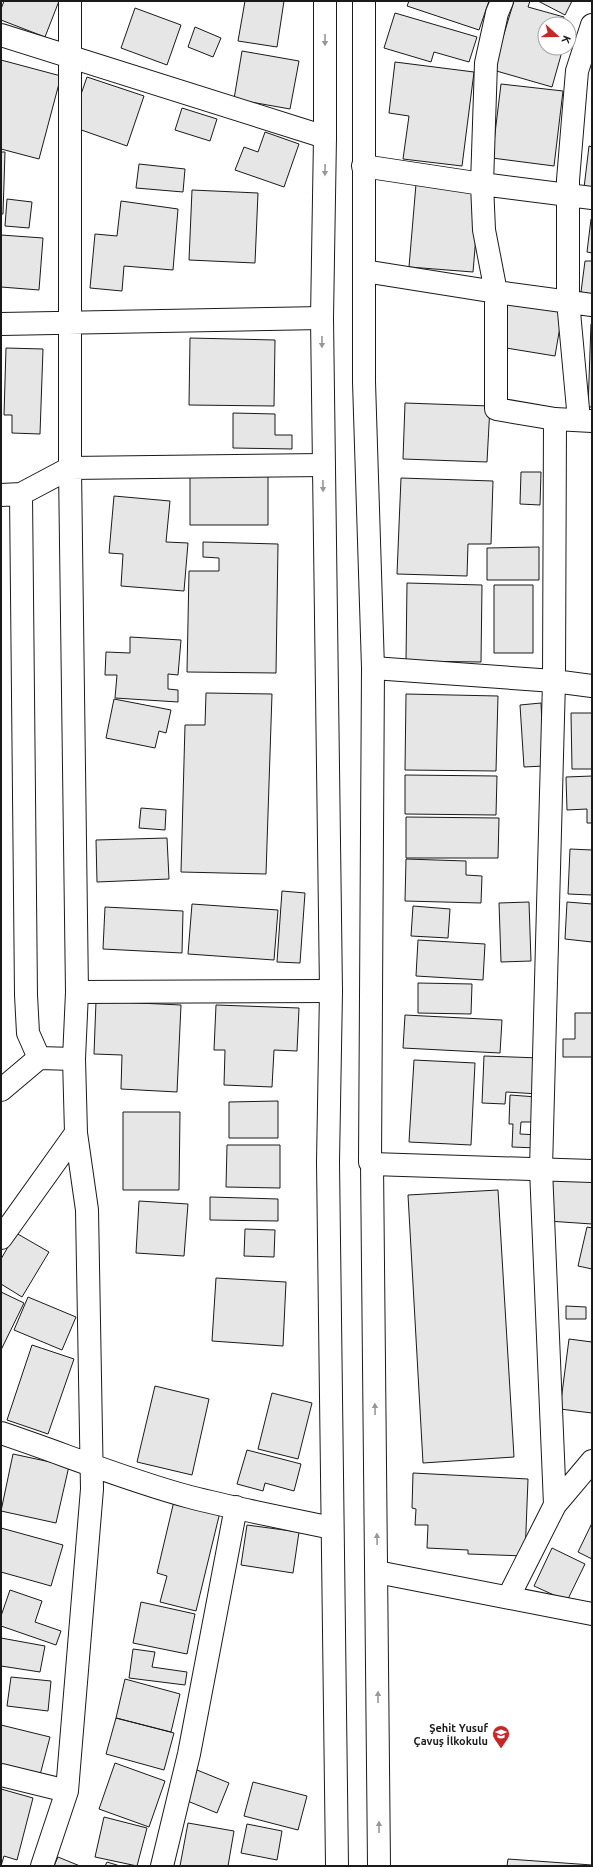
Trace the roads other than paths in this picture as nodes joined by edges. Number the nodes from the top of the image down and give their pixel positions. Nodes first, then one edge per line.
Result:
1 (70, 1) edge
2 (325, 1) edge
3 (364, 1) edge
4 (502, 1) edge
5 (592, 25) edge
6 (1, 35) edge
7 (70, 58) junction
8 (325, 137) junction
9 (363, 166) junction
10 (482, 184) junction
11 (568, 194) junction
12 (592, 198) edge
13 (364, 271) junction
14 (496, 292) junction
15 (568, 302) junction
16 (592, 305) edge
17 (322, 318) junction
18 (1, 324) edge
19 (70, 324) junction
20 (555, 419) junction
21 (585, 421) edge
22 (323, 465) junction
23 (70, 468) junction
24 (11, 494) edge
25 (373, 668) junction
26 (554, 682) junction
27 (592, 686) edge
28 (331, 991) junction
29 (77, 992) junction
30 (39, 1058) junction
31 (74, 1059) junction
32 (1, 1090) edge
33 (76, 1133) junction
34 (372, 1164) junction
35 (541, 1169) junction
36 (592, 1171) edge
37 (1, 1238) edge
38 (1, 1433) edge
39 (592, 1461) edge
40 (92, 1466) junction
41 (555, 1506) junction
42 (236, 1507) junction
43 (332, 1528) junction
44 (377, 1572) junction
45 (509, 1596) junction
46 (592, 1614) edge
47 (1, 1775) edge
48 (67, 1790) junction
49 (42, 1866) edge
50 (162, 1866) edge
51 (336, 1866) edge
52 (379, 1866) edge

1 - 7 street
2 -> 8 street
3 - 9 street
4 - 10 street
5 - 11 street
6 - 7 street
7 - 8 street
7 - 19 street
8 -> 17 street
9 - 10 street
9 - 13 street
10 - 11 street
10 - 14 street
11 - 12 street
11 - 15 street
13 - 14 street
13 - 25 street
14 - 15 street
14 - 20 street
15 - 16 street
15 - 21 street
17 - 19 street
17 -> 22 street
18 - 19 street
19 - 23 street
20 - 21 street
20 - 26 street
22 - 23 street
22 -> 28 street
23 - 24 street
23 - 29 street
24 - 30 street
25 - 26 street
25 - 34 street
26 - 27 street
26 - 35 street
28 - 29 street
28 - 43 street
29 - 31 street
30 - 31 street
30 - 32 street
31 - 33 street
33 - 37 street
33 - 40 street
34 - 35 street
44 -> 34 street
35 - 36 street
35 - 41 street
38 - 40 street
39 - 41 street
40 - 42 street
40 - 48 street
41 - 45 street
42 - 43 street
42 - 50 street
43 - 51 street
44 - 45 street
52 -> 44 street
45 - 46 street
47 - 48 street
48 - 49 street

